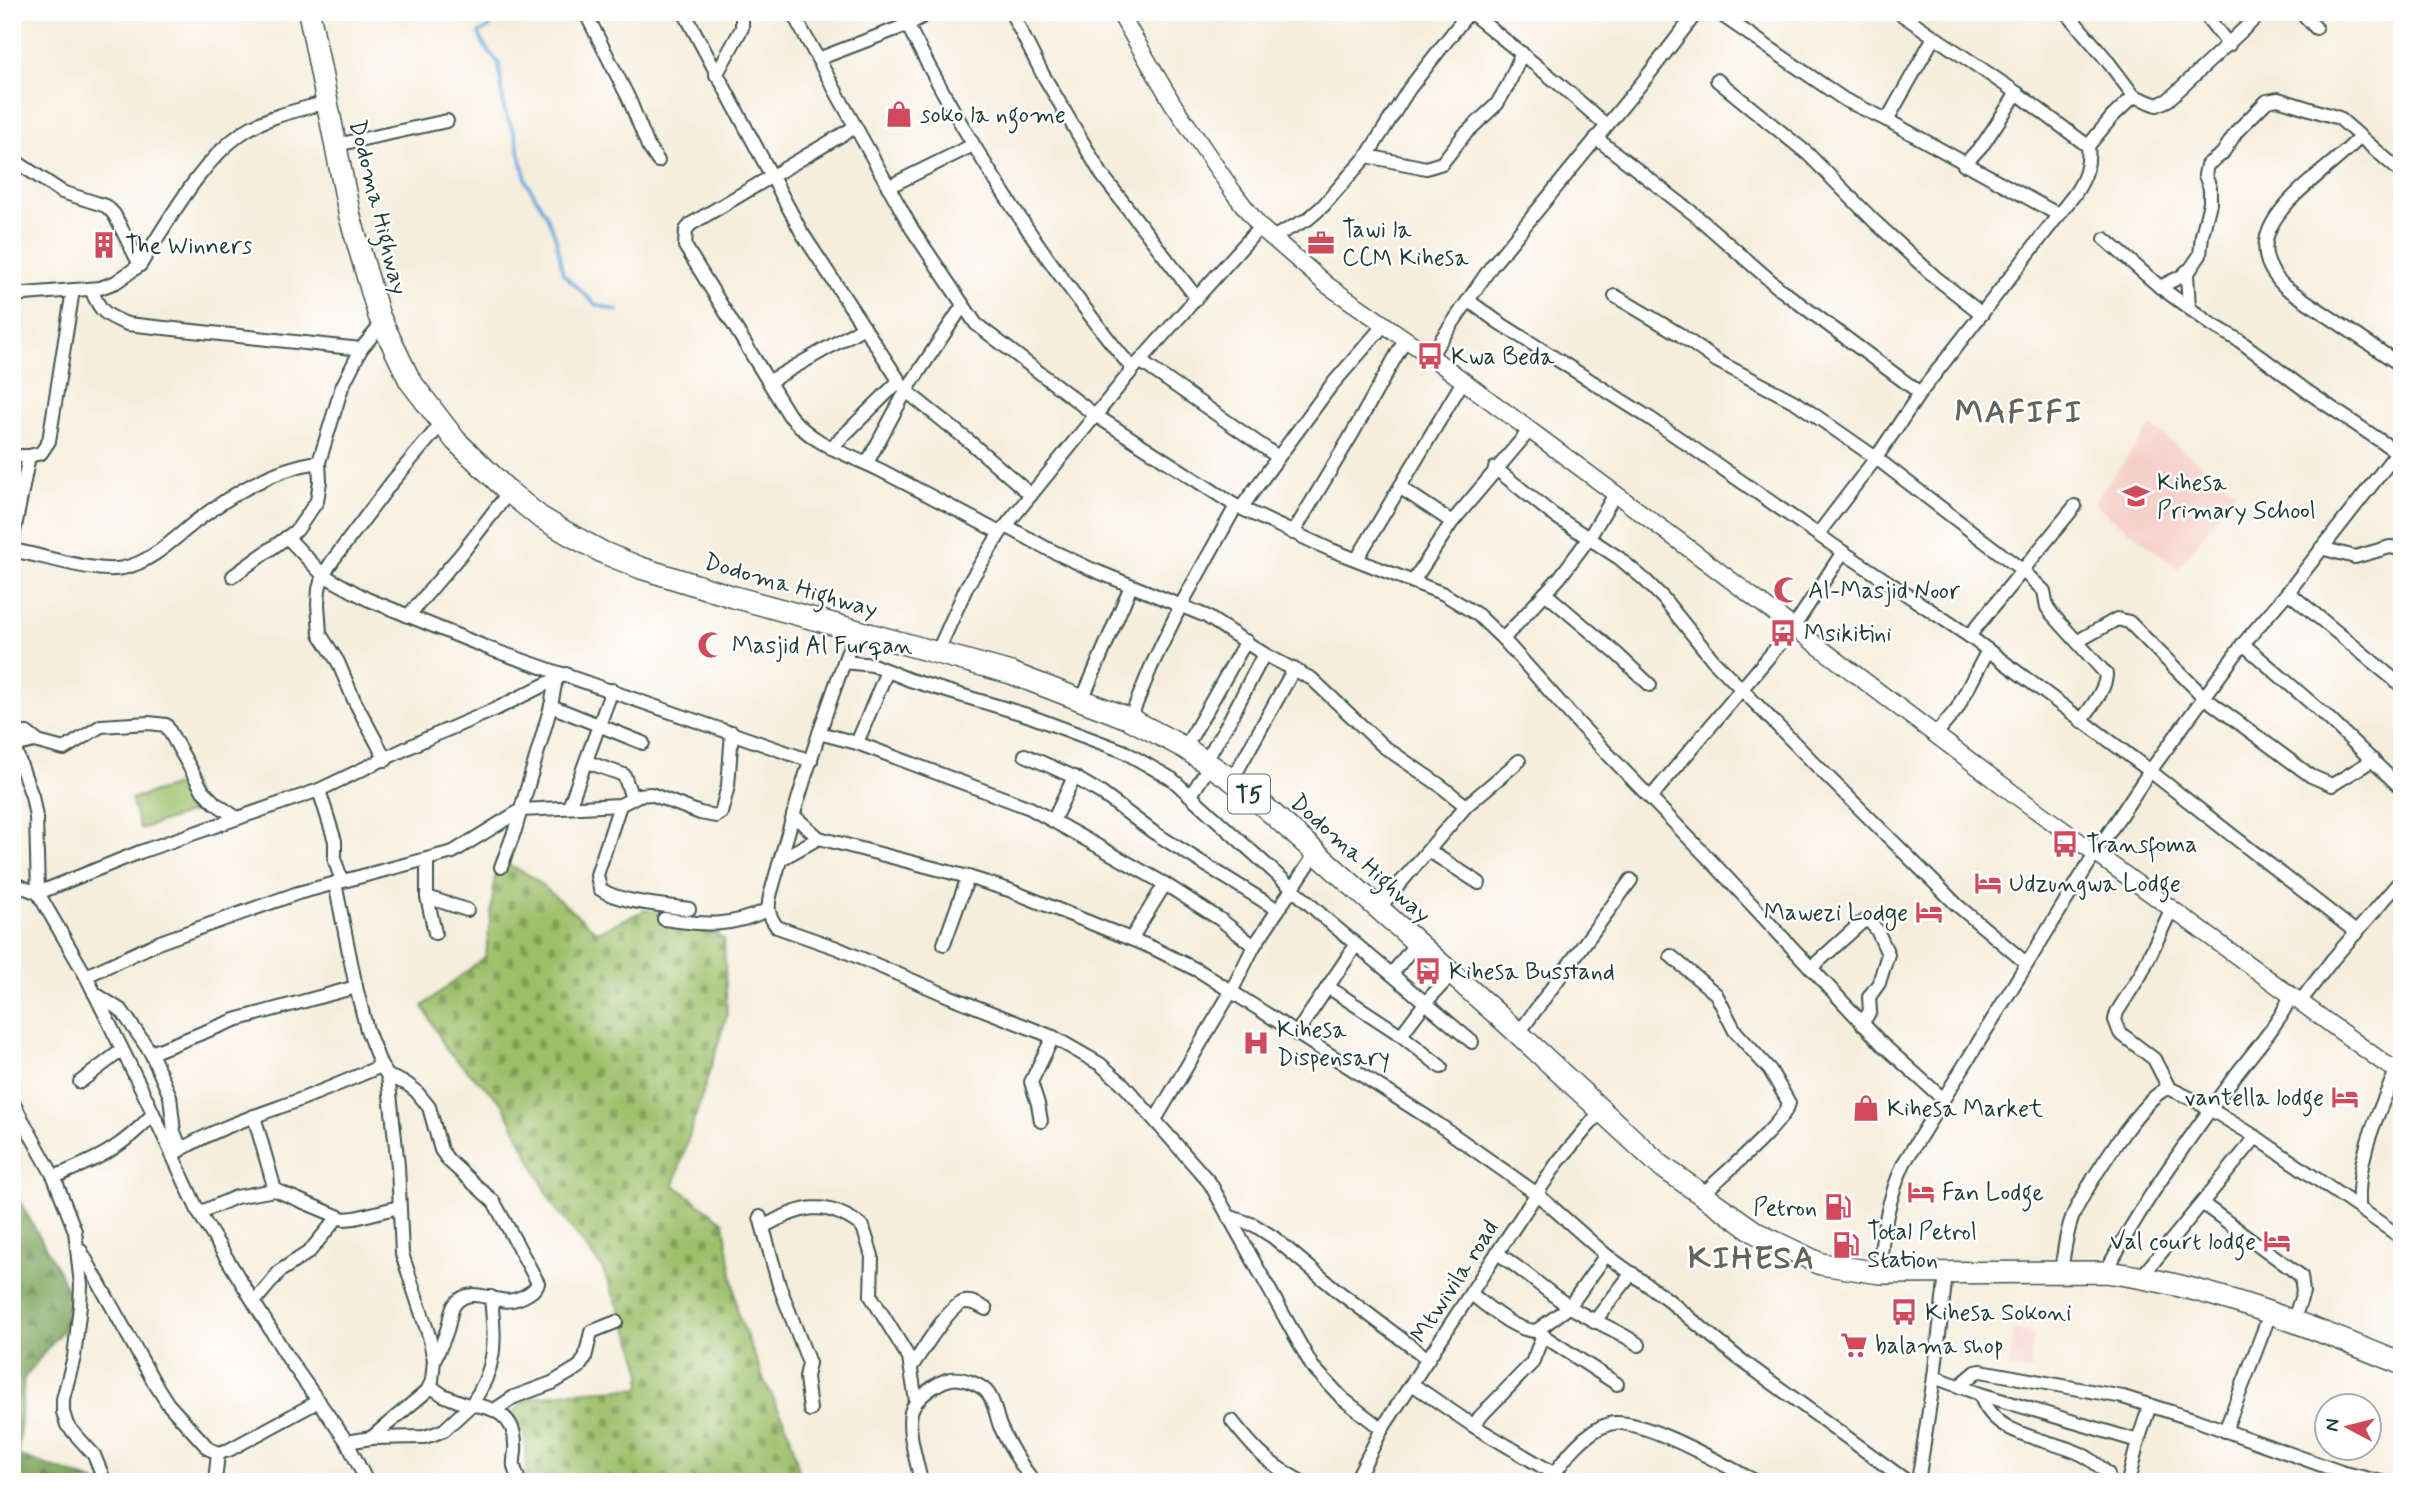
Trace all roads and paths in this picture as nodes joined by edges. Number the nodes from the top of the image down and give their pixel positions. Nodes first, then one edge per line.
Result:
1 (309, 12) edge
2 (585, 12) edge
3 (684, 12) edge
4 (747, 12) edge
5 (792, 12) edge
6 (901, 12) edge
7 (931, 12) edge
8 (1011, 12) edge
9 (1119, 12) edge
10 (1469, 12) edge
11 (1697, 12) edge
12 (1717, 12) edge
13 (1898, 12) edge
14 (1924, 12) edge
15 (2066, 12) edge
16 (2203, 12) edge
17 (2262, 12) edge
18 (2301, 12) edge
19 (1916, 24) junction
20 (907, 25) junction
21 (2316, 28) dead end
22 (1934, 37) junction
23 (2229, 45) junction
24 (1522, 53) junction
25 (818, 59) junction
26 (716, 75) junction
27 (1717, 79) dead end
28 (2017, 93) junction
29 (2134, 96) junction
30 (327, 102) junction
31 (1887, 120) junction
32 (447, 121) dead end
33 (1606, 125) junction
34 (855, 127) junction
35 (1596, 138) junction
36 (2354, 143) dead end
37 (336, 145) junction
38 (973, 145) junction
39 (2088, 146) junction
40 (1367, 156) junction
41 (12, 159) edge
42 (658, 161) dead end
43 (1964, 165) junction
44 (2402, 173) edge
45 (770, 176) junction
46 (888, 187) junction
47 (2059, 215) junction
48 (1267, 232) junction
49 (2105, 239) dead end
50 (140, 265) junction
51 (2187, 271) junction
52 (2160, 287) junction
53 (91, 289) junction
54 (73, 290) junction
55 (12, 295) edge
56 (1615, 296) dead end
57 (1196, 297) junction
58 (1469, 301) junction
59 (962, 307) junction
60 (2189, 308) junction
61 (1982, 314) junction
62 (383, 324) junction
63 (1383, 326) junction
64 (864, 327) junction
65 (1405, 340) junction
66 (361, 349) junction
67 (1430, 356) junction
68 (1137, 365) junction
69 (2402, 366) edge
70 (770, 381) junction
71 (1463, 381) junction
72 (902, 386) junction
73 (1920, 393) junction
74 (1096, 415) junction
75 (442, 424) junction
76 (1529, 431) junction
77 (831, 448) junction
78 (2399, 449) edge
79 (12, 456) edge
80 (29, 456) junction
81 (1278, 457) junction
82 (1876, 458) junction
83 (319, 462) junction
84 (867, 463) junction
85 (1495, 468) junction
86 (1401, 488) junction
87 (509, 492) junction
88 (1615, 494) junction
89 (1031, 495) junction
90 (2075, 506) dead end
91 (1238, 507) junction
92 (1452, 522) junction
93 (1003, 530) junction
94 (1293, 533) junction
95 (1818, 534) junction
96 (288, 537) junction
97 (1589, 538) junction
98 (12, 542) edge
99 (2320, 548) junction
100 (2402, 549) edge
101 (12, 550) edge
102 (1843, 552) junction
103 (1357, 559) junction
104 (2022, 570) junction
105 (323, 575) junction
106 (233, 576) dead end
107 (1414, 580) junction
108 (1131, 586) junction
109 (2288, 592) junction
110 (1545, 593) junction
111 (1181, 605) junction
112 (408, 616) junction
113 (1793, 628) junction
114 (856, 631) junction
115 (1969, 636) junction
116 (1503, 639) junction
117 (1246, 641) junction
118 (2078, 641) junction
119 (2243, 644) junction
120 (1988, 650) junction
121 (937, 653) junction
122 (1264, 653) junction
123 (844, 662) junction
124 (1294, 669) junction
125 (887, 671) junction
126 (561, 676) junction
127 (1650, 685) dead end
128 (2402, 686) edge
129 (1741, 688) junction
130 (612, 690) junction
131 (2205, 698) junction
132 (1082, 700) junction
133 (551, 706) junction
134 (1130, 719) junction
135 (2081, 721) junction
136 (600, 725) junction
137 (732, 732) junction
138 (819, 733) junction
139 (1935, 735) junction
140 (643, 743) dead end
141 (857, 743) junction
142 (14, 745) edge
143 (1185, 748) junction
144 (1025, 755) dead end
145 (386, 760) junction
146 (2373, 760) junction
147 (811, 761) junction
148 (1520, 761) dead end
149 (587, 762) junction
150 (1208, 763) junction
151 (2150, 771) junction
152 (1074, 777) junction
153 (1232, 780) junction
154 (2402, 789) edge
155 (319, 790) junction
156 (1191, 794) junction
157 (1651, 797) junction
158 (632, 798) junction
159 (620, 805) junction
160 (1466, 806) junction
161 (569, 807) junction
162 (521, 810) junction
163 (793, 815) junction
164 (237, 818) junction
165 (1053, 821) junction
166 (819, 838) junction
167 (1429, 851) junction
168 (2096, 852) junction
169 (1317, 853) junction
170 (781, 859) junction
171 (427, 860) junction
172 (501, 867) dead end
173 (968, 877) junction
174 (2402, 879) edge
175 (1631, 880) dead end
176 (339, 882) junction
177 (12, 883) edge
178 (1479, 883) dead end
179 (1165, 884) junction
180 (1293, 888) junction
181 (38, 893) junction
182 (427, 897) junction
183 (1379, 908) junction
184 (689, 909) dead end
185 (467, 910) dead end
186 (767, 910) junction
187 (1278, 910) junction
188 (2171, 910) junction
189 (664, 919) dead end
190 (435, 933) dead end
191 (2357, 933) junction
192 (1131, 939) junction
193 (1416, 943) junction
194 (944, 944) dead end
195 (1356, 945) junction
196 (1254, 946) junction
197 (1671, 956) dead end
198 (2026, 964) junction
199 (1811, 968) junction
200 (1392, 974) junction
201 (1451, 975) junction
202 (86, 976) junction
203 (356, 986) junction
204 (1328, 987) junction
205 (1231, 992) junction
206 (94, 993) junction
207 (2295, 999) junction
208 (1425, 1003) junction
209 (1862, 1024) junction
210 (1296, 1034) junction
211 (1518, 1034) junction
212 (1401, 1035) junction
213 (1053, 1037) junction
214 (1472, 1042) dead end
215 (121, 1050) junction
216 (151, 1053) junction
217 (1441, 1068) dead end
218 (385, 1071) junction
219 (2399, 1072) edge
220 (80, 1082) dead end
221 (2169, 1088) junction
222 (1942, 1098) junction
223 (12, 1101) edge
224 (2211, 1110) junction
225 (1601, 1111) junction
226 (153, 1114) junction
227 (254, 1116) junction
228 (1155, 1120) junction
229 (1041, 1121) dead end
230 (2256, 1137) junction
231 (177, 1152) junction
232 (54, 1177) junction
233 (275, 1190) junction
234 (1537, 1194) junction
235 (1702, 1195) junction
236 (2203, 1204) junction
237 (400, 1207) junction
238 (2359, 1208) junction
239 (199, 1213) junction
240 (1228, 1216) junction
241 (338, 1217) junction
242 (2402, 1238) edge
243 (77, 1243) junction
244 (1497, 1253) junction
245 (1606, 1255) junction
246 (2061, 1272) junction
247 (2106, 1272) junction
248 (1632, 1273) junction
249 (1880, 1273) junction
250 (1946, 1274) junction
251 (2142, 1276) junction
252 (1471, 1294) junction
253 (491, 1297) junction
254 (254, 1301) junction
255 (1569, 1307) junction
256 (986, 1309) dead end
257 (2270, 1314) junction
258 (616, 1322) dead end
259 (1594, 1322) junction
260 (2293, 1322) junction
261 (1539, 1333) junction
262 (1639, 1345) dead end
263 (1428, 1359) junction
264 (2400, 1359) edge
265 (434, 1360) junction
266 (911, 1367) junction
267 (1934, 1377) junction
268 (1412, 1384) junction
269 (1617, 1384) dead end
270 (430, 1386) junction
271 (1958, 1387) junction
272 (1980, 1394) junction
273 (319, 1401) junction
274 (916, 1401) junction
275 (2150, 1405) junction
276 (470, 1406) junction
277 (496, 1409) junction
278 (810, 1410) dead end
279 (1232, 1421) dead end
280 (1472, 1425) junction
281 (1382, 1429) junction
282 (2225, 1431) junction
283 (371, 1438) junction
284 (2138, 1441) junction
285 (347, 1442) junction
286 (218, 1453) junction
287 (2108, 1474) dead end
288 (1550, 1478) edge
289 (105, 1482) edge
290 (215, 1482) edge
291 (367, 1482) edge
292 (519, 1482) edge
293 (921, 1482) edge
294 (1034, 1482) edge
295 (1302, 1482) edge
296 (1355, 1482) edge
297 (1568, 1482) edge
298 (1757, 1482) edge
299 (1908, 1482) edge
300 (1918, 1482) edge
301 (2128, 1482) edge
302 (2382, 1482) edge

1 - 30 highway, Dodoma Highway / T5
2 - 42 street
3 - 26 street
4 - 26 street
5 - 25 street
6 - 20 street
7 - 20 street
8 - 57 street
9 - 48 street
10 - 24 street
10 - 40 street
11 - 33 street
12 - 31 street
13 - 19 street
14 - 19 street
15 - 29 street
16 - 23 street
17 - 23 street
18 - 21 street
19 - 22 street
20 - 25 street
20 - 38 street
22 - 28 street
22 - 31 street
23 - 29 street
24 - 33 street
24 - 40 street
25 - 34 street
26 - 45 street
27 - 61 street
28 - 39 street
28 - 43 street
29 - 39 street
30 - 37 highway, Dodoma Highway / T5
30 - 50 street
31 - 43 street
32 - 37 street
33 - 35 street
34 - 45 street
34 - 46 street
35 - 58 street
35 - 73 street
36 - 69 street
37 - 62 highway, Dodoma Highway / T5
38 - 46 street
38 - 68 street
39 - 47 street
40 - 48 street
41 - 50 street
43 - 47 street
44 - 51 street
45 - 64 street
45 - 70 street
46 - 59 street
47 - 61 street
48 - 57 street
48 - 63 street
49 - 52 street
50 - 53 street
51 - 52 street
51 - 60 street
52 - 60 street
53 - 54 street
53 - 66 street
54 - 55 street
54 - 80 street
56 - 82 street
57 - 68 street
58 - 67 street
58 - 95 street
59 - 72 street
59 - 74 street
60 - 78 street
61 - 73 street
62 - 66 street
62 - 75 highway, Dodoma Highway / T5
63 - 65 street
63 - 81 street
64 - 70 street
64 - 72 street
65 - 67 street
65 - 94 street
66 - 83 street
67 - 71 street
68 - 74 street
68 - 81 street
70 - 77 street
71 - 76 street
71 - 86 street
72 - 77 street
72 - 84 street
72 - 89 street
73 - 82 street
74 - 89 street
74 - 91 street
75 - 87 highway, Dodoma Highway / T5
75 - 105 street
76 - 85 street
76 - 88 street
77 - 84 street
78 - 99 street
79 - 80 street
80 - 98 street
81 - 91 street
82 - 95 street
82 - 104 street
83 - 96 street
83 - 101 street
84 - 93 street
85 - 92 street
85 - 97 street
86 - 92 street
86 - 103 street
87 - 112 street
87 - 114 highway, Dodoma Highway / T5
88 - 97 street
88 - 113 street
89 - 93 street
90 - 104 street
91 - 94 street
91 - 111 street
92 - 107 street
93 - 108 street
93 - 121 street
94 - 103 street
95 - 102 street
96 - 105 street
96 - 106 street
97 - 110 street
97 - 129 street
99 - 100 street
99 - 109 street
102 - 113 street
102 - 115 street
103 - 107 street
104 - 115 street
104 - 118 street
105 - 112 street
105 - 145 street
107 - 116 street
108 - 111 street
108 - 132 street
109 - 119 street
109 - 128 street
110 - 116 street
110 - 127 street
111 - 117 street
111 - 134 street
112 - 126 street
113 - 129 street
113 - 139 street
114 - 121 highway, Dodoma Highway / T5
114 - 123 street
115 - 120 street
116 - 157 street
117 - 122 street
117 - 143 street
118 - 131 street
118 - 135 street
119 - 131 street
119 - 146 street
120 - 135 street
120 - 139 street
121 - 132 highway, Dodoma Highway / T5
122 - 124 street
122 - 150 street
123 - 125 street
123 - 138 street
124 - 153 street
124 - 160 street
125 - 141 street
125 - 156 street
126 - 130 street
126 - 133 street
126 - 145 street
129 - 157 street
129 - 198 street
130 - 136 street
130 - 137 street
131 - 146 street
131 - 151 street
132 - 134 highway, Dodoma Highway / T5
133 - 136 street
133 - 162 street
134 - 143 highway, Dodoma Highway / T5
135 - 151 street
136 - 140 street
136 - 149 street
137 - 147 street
137 - 158 street
138 - 141 street
138 - 147 street
139 - 168 street
141 - 165 street
142 - 164 street
142 - 181 street
143 - 150 highway, Dodoma Highway / T5
144 - 152 street
145 - 155 street
146 - 154 street
147 - 163 street
148 - 160 street
149 - 158 street
149 - 161 street
150 - 153 highway, Dodoma Highway / T5
150 - 156 street
151 - 168 street
151 - 191 street
152 - 165 street
152 - 187 street
153 - 169 highway, Dodoma Highway / T5
155 - 164 street
155 - 176 street
156 - 180 street
157 - 199 street
158 - 159 street
159 - 161 street
159 - 184 street
160 - 167 street
161 - 162 street
162 - 171 street
162 - 172 street
163 - 166 street
163 - 170 street
164 - 181 street
165 - 179 street
166 - 170 street
166 - 173 street
167 - 178 street
167 - 183 street
168 - 188 street
168 - 198 street
169 - 180 street
169 - 183 highway, Dodoma Highway / T5
170 - 186 street
171 - 176 street
171 - 182 street
173 - 192 street
173 - 194 street
174 - 191 street
175 - 211 street
176 - 202 street
176 - 203 street
177 - 181 street
179 - 192 street
179 - 196 street
180 - 187 street
180 - 195 street
181 - 202 street
182 - 185 street
182 - 190 street
183 - 193 highway, Dodoma Highway / T5
186 - 189 street
186 - 213 street
187 - 196 street
188 - 207 street
188 - 221 street
191 - 207 street
192 - 205 street
193 - 200 street
193 - 201 highway, Dodoma Highway / T5
195 - 200 street
195 - 204 street
196 - 205 street
197 - 235 street
198 - 222 street
199 - 209 street
199 - 209 street
200 - 208 street
201 - 208 street
201 - 211 highway, Dodoma Highway / T5
202 - 206 street
203 - 216 street
203 - 218 street
204 - 210 street
204 - 212 street
205 - 210 street
205 - 228 street
206 - 215 street
206 - 216 street
207 - 219 street
207 - 224 street
208 - 212 street
208 - 214 street
209 - 222 street
210 - 234 street
211 - 225 highway, Dodoma Highway / T5
212 - 217 street
213 - 228 street
213 - 229 street
215 - 220 street
215 - 226 street
216 - 231 street
218 - 227 street
218 - 237 street
218 - 253 street
219 - 238 street
221 - 224 street
221 - 246 street
222 - 249 street
223 - 232 street
224 - 230 street
224 - 247 street
225 - 234 street, Mtwivila road
225 - 235 highway, Dodoma Highway / T5
226 - 231 street
226 - 232 street
227 - 231 street
227 - 233 street
228 - 240 street
230 - 236 street
230 - 238 street
231 - 239 street
232 - 243 street
233 - 239 street
233 - 241 street
234 - 244 street, Mtwivila road
234 - 245 street
235 - 249 highway, Dodoma Highway / T5
236 - 251 street
236 - 260 street
237 - 241 street
237 - 265 street
238 - 242 street
239 - 254 street
240 - 263 street
240 - 281 street
241 - 254 street
243 - 286 street
243 - 289 street
244 - 252 street, Mtwivila road
244 - 255 street
245 - 248 street
245 - 255 street
246 - 247 highway, Dodoma Highway / T5
246 - 250 highway, Dodoma Highway / T5
247 - 251 highway, Dodoma Highway / T5
248 - 259 street
248 - 299 street
249 - 250 highway, Dodoma Highway / T5
250 - 267 street
251 - 257 highway, Dodoma Highway / T5
252 - 261 street
252 - 263 street, Mtwivila road
253 - 265 street
253 - 276 street
254 - 273 street
255 - 259 street
255 - 261 street
256 - 266 street
257 - 260 highway, Dodoma Highway / T5
257 - 282 street
258 - 277 street
259 - 262 street
260 - 264 highway, Dodoma Highway / T5
261 - 269 street
261 - 280 street
263 - 268 street, Mtwivila road
265 - 270 street
266 - 274 street
266 - 278 street
267 - 271 street
267 - 300 street
268 - 280 street
268 - 281 street, Mtwivila road
270 - 276 street
270 - 283 street
271 - 272 street
271 - 275 street
272 - 284 street
272 - 287 street
273 - 285 street
273 - 286 street
274 - 293 street
274 - 294 street
275 - 282 street
275 - 284 street
276 - 277 street
276 - 283 street
277 - 292 street
279 - 295 street
280 - 288 street
281 - 296 street, Mtwivila road
282 - 302 street
283 - 285 street
284 - 301 street
285 - 291 street
286 - 290 street
288 - 297 street
288 - 298 street

